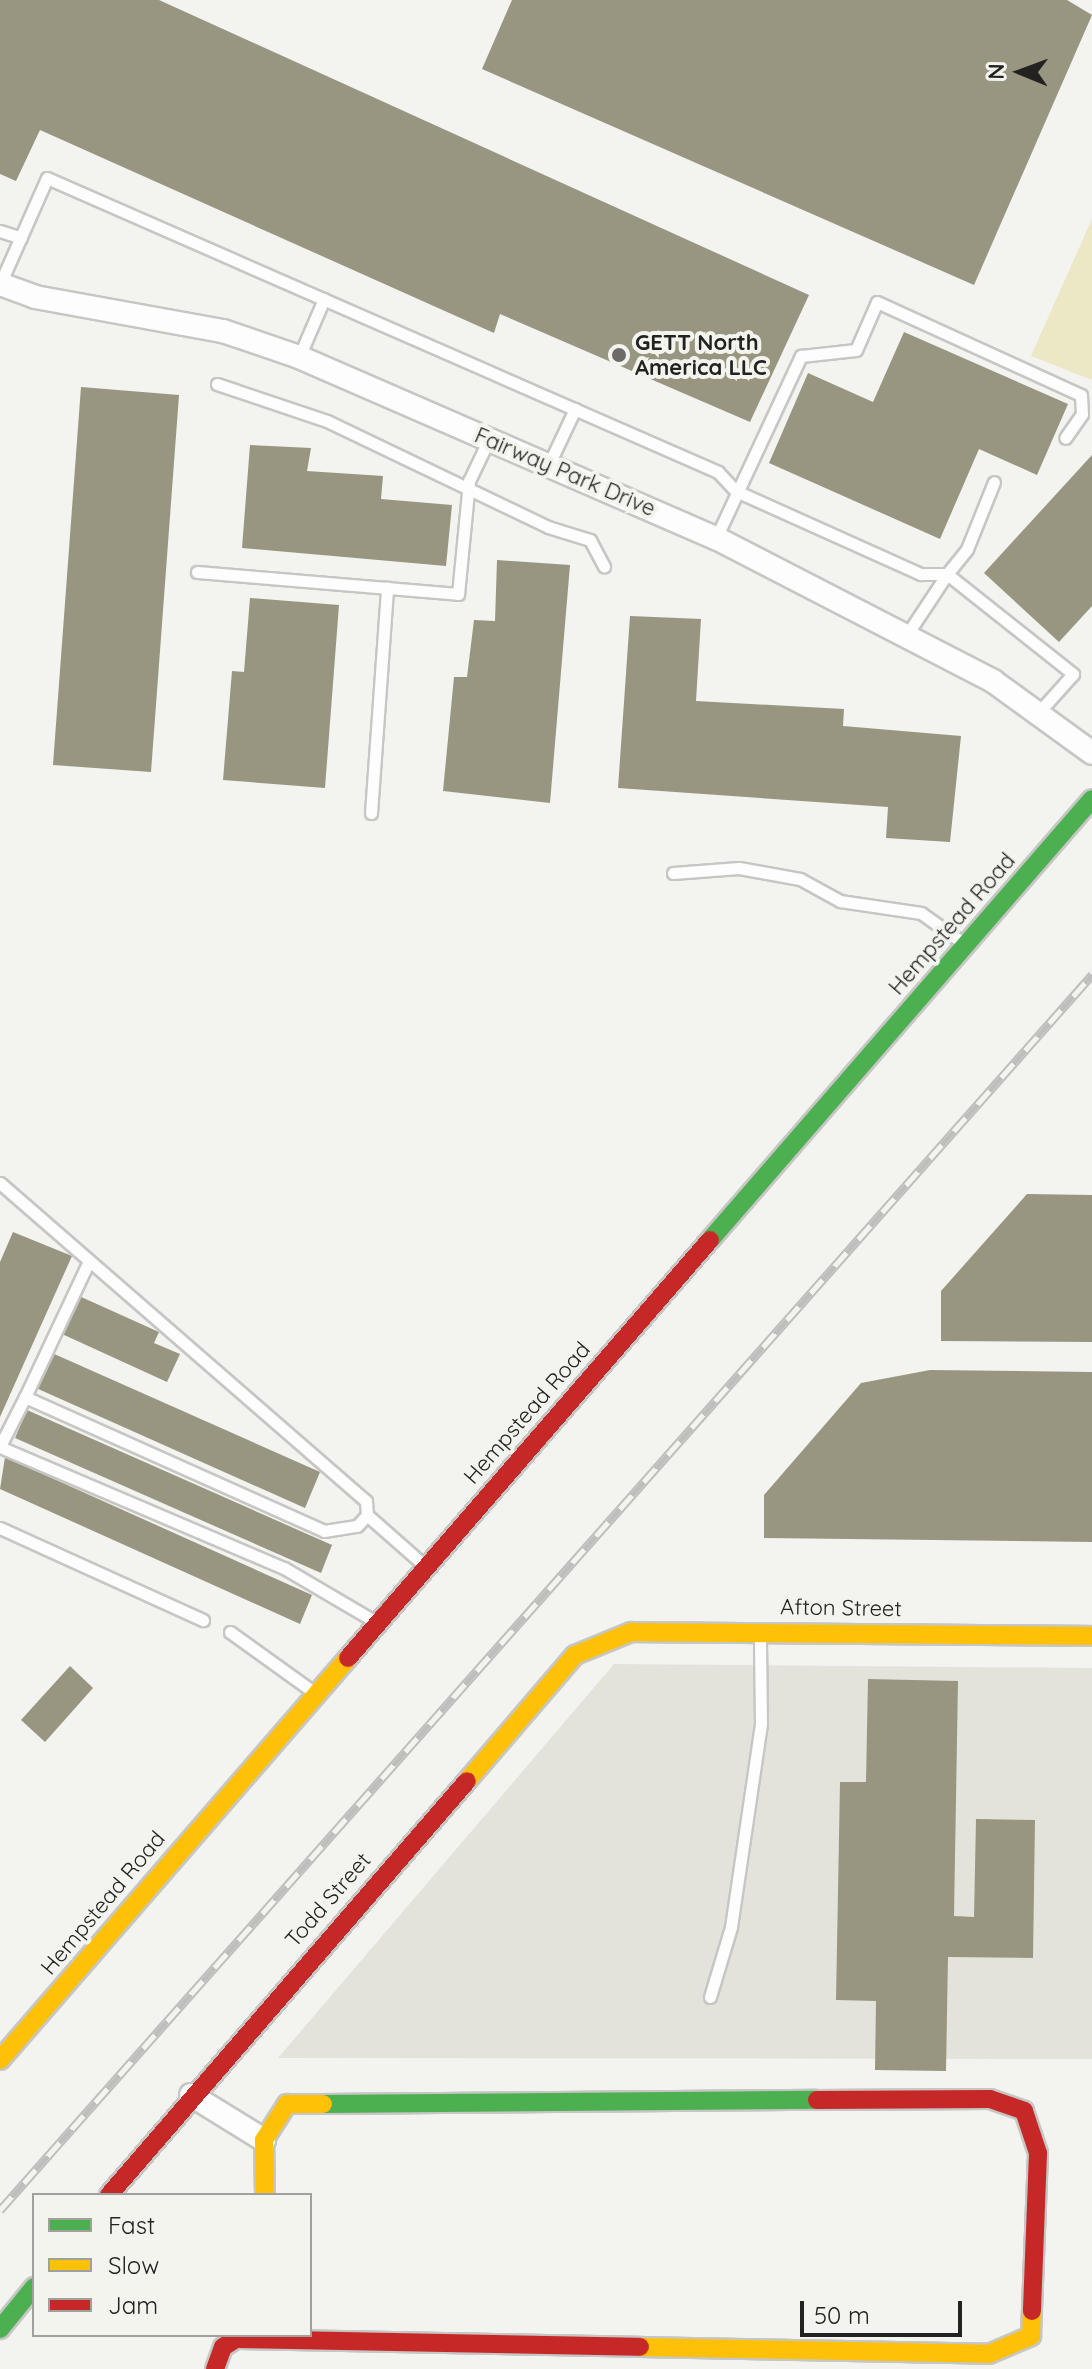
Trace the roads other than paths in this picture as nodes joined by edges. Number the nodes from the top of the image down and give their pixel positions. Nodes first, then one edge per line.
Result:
1 (0, 231) edge
2 (21, 238) junction
3 (0, 284) edge
4 (324, 299) junction
5 (299, 357) junction
6 (217, 384) dead end
7 (1081, 395) junction
8 (1092, 404) edge
9 (575, 409) junction
10 (1065, 438) dead end
11 (489, 439) junction
12 (549, 464) junction
13 (994, 482) dead end
14 (469, 483) junction
15 (736, 491) junction
16 (716, 538) junction
17 (604, 566) dead end
18 (197, 572) dead end
19 (947, 574) junction
20 (387, 588) junction
21 (906, 636) junction
22 (1038, 713) junction
23 (1092, 753) edge
24 (1092, 799) edge
25 (371, 813) dead end
26 (673, 873) dead end
27 (966, 945) junction
28 (0, 1183) edge
29 (89, 1261) junction
30 (25, 1397) junction
31 (0, 1446) edge
32 (367, 1515) junction
33 (0, 1528) edge
34 (426, 1566) junction
35 (203, 1620) dead end
36 (377, 1622) junction
37 (760, 1631) junction
38 (230, 1632) dead end
39 (1092, 1636) edge
40 (592, 1649) joint
41 (315, 1693) junction
42 (710, 1997) dead end
43 (0, 2060) edge
44 (191, 2095) junction
45 (264, 2140) junction
46 (111, 2193) edge
47 (265, 2193) edge
48 (32, 2289) edge
49 (0, 2329) edge
50 (268, 2337) edge
51 (215, 2369) edge

1 - 2 lane
2 - 3 lane
2 - 4 lane
3 - 5 street, Fairway Park Drive
4 - 5 lane
4 - 9 lane
5 - 11 street, Fairway Park Drive
6 - 14 lane
7 - 8 lane
7 - 10 lane
7 - 15 lane
9 - 12 lane
9 - 15 lane
11 - 12 street, Fairway Park Drive
11 - 14 lane
12 - 16 street, Fairway Park Drive
13 - 19 lane
14 - 17 lane
14 - 20 lane
15 - 16 lane
15 - 19 lane
16 - 21 street, Fairway Park Drive
18 - 20 lane
19 - 21 lane
19 - 22 lane
20 - 25 lane
21 - 22 street, Fairway Park Drive
22 - 23 street, Fairway Park Drive
24 - 27 street, Hempstead Road
26 - 27 lane
27 - 34 street, Hempstead Road
28 - 29 lane
29 - 30 lane
29 - 32 lane
30 - 31 lane
30 - 32 lane
31 - 36 lane
32 - 34 lane
33 - 35 lane
34 - 36 street, Hempstead Road
36 - 41 street, Hempstead Road
37 - 39 street, Afton Street
37 - 40 street, Afton Street
37 - 42 lane
38 - 41 lane
40 - 44 street, Todd Street
41 - 43 street, Hempstead Road
44 - 45 street
44 - 46 street, Todd Street
45 - 47 street
45 - 50 street
48 - 49 street
50 - 51 street

